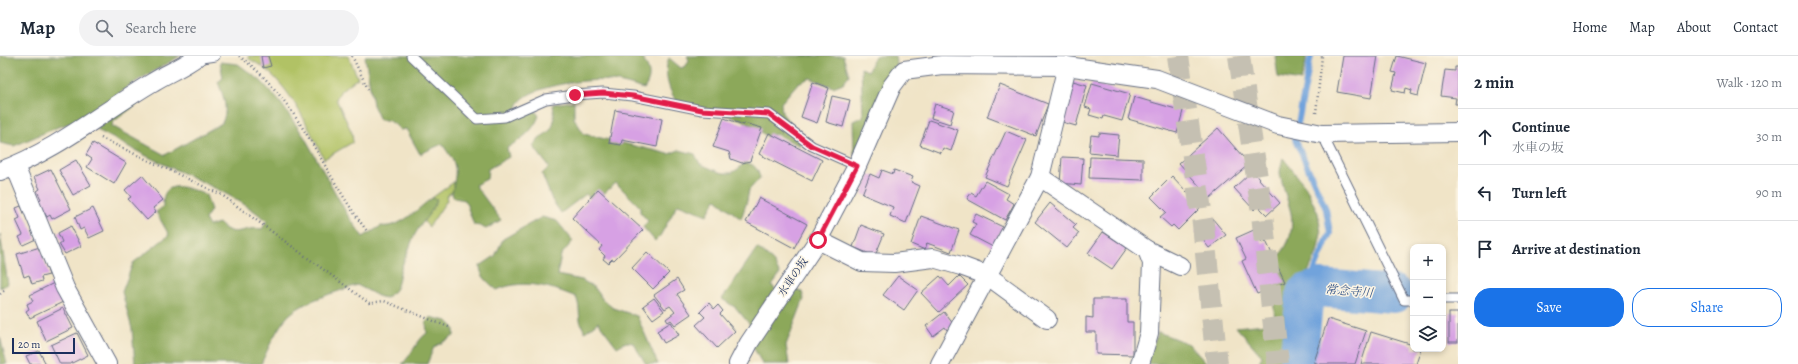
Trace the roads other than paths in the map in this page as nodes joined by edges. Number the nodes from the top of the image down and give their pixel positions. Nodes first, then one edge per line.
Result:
1 (215, 56) edge
2 (411, 56) edge
3 (196, 58) edge
4 (1067, 66) junction
5 (1458, 132) edge
6 (1322, 134) junction
7 (857, 166) junction
8 (7, 169) edge
9 (1040, 177) junction
10 (818, 240) junction
11 (1147, 250) junction
12 (1180, 266) dead end
13 (988, 276) junction
14 (1458, 299) edge
15 (1410, 300) edge
16 (1446, 300) edge
17 (1047, 319) dead end
18 (943, 363) edge
19 (107, 364) edge
20 (738, 364) edge
21 (1140, 364) edge

1 - 3 lane
2 - 7 lane
3 - 8 street
4 - 6 street, 水車の坂
4 - 7 street, 水車の坂
4 - 9 street
5 - 6 street, 水車の坂
6 - 15 lane
7 - 10 street, 水車の坂
8 - 19 street
9 - 11 street
9 - 13 street
10 - 13 street
10 - 20 street, 水車の坂
11 - 12 street
11 - 21 street
13 - 17 street
13 - 18 street
14 - 16 lane

